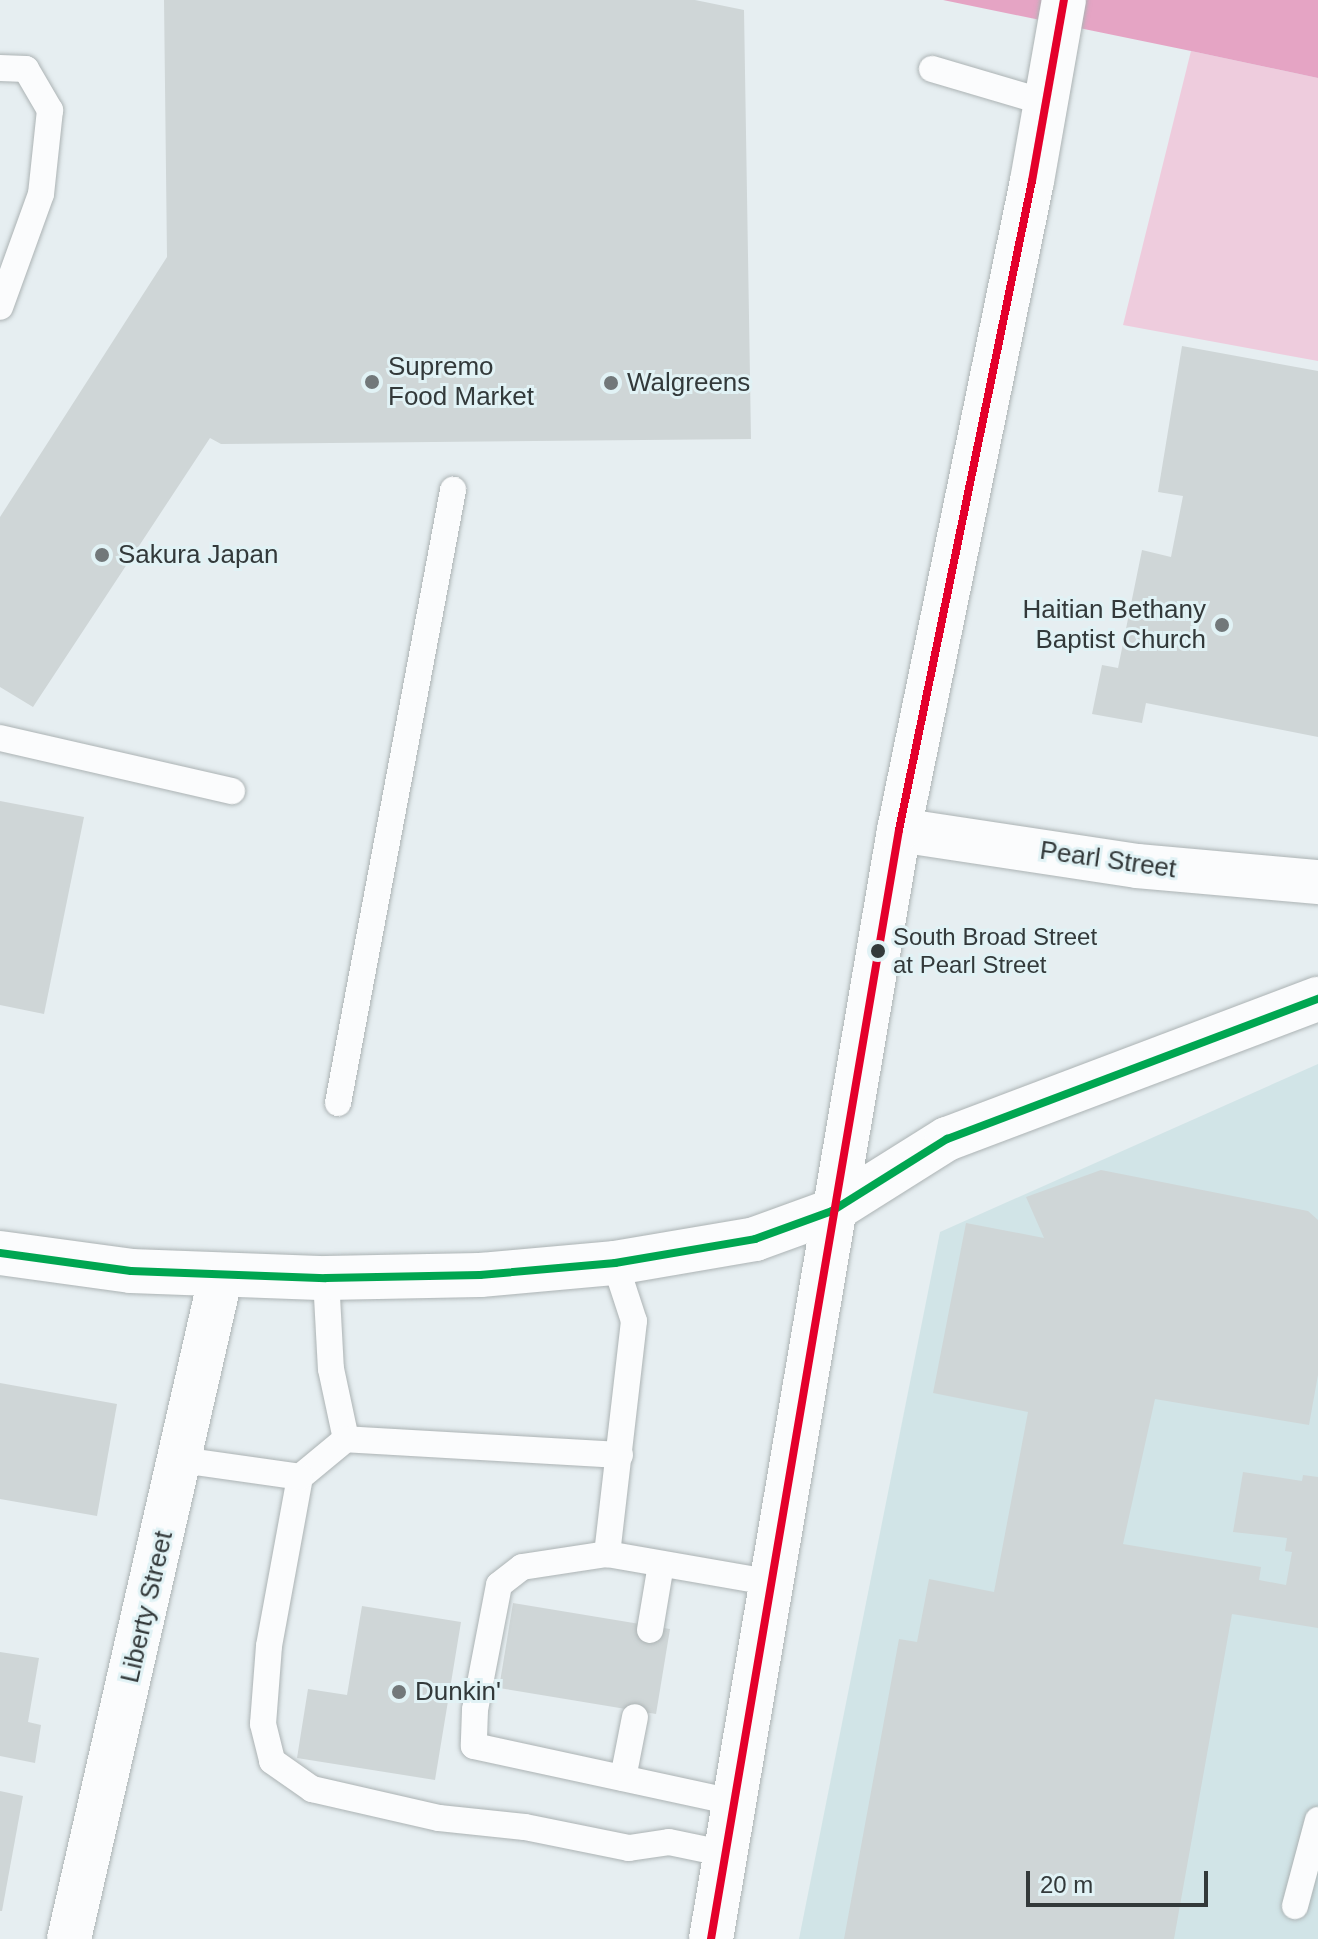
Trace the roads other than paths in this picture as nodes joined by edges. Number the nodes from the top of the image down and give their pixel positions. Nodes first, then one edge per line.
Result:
1 (1061, 17) edge
2 (0, 68) edge
3 (932, 69) dead end
4 (1044, 102) junction
5 (0, 307) edge
6 (453, 490) dead end
7 (0, 738) edge
8 (232, 791) dead end
9 (899, 830) junction
10 (1318, 882) edge
11 (1318, 999) edge
12 (338, 1103) dead end
13 (832, 1211) junction
14 (0, 1253) edge
15 (615, 1263) junction
16 (221, 1275) junction
17 (326, 1278) junction
18 (346, 1439) junction
19 (620, 1455) junction
20 (181, 1460) junction
21 (300, 1477) junction
22 (607, 1554) junction
23 (661, 1564) junction
24 (773, 1583) junction
25 (650, 1630) dead end
26 (635, 1717) dead end
27 (623, 1778) junction
28 (737, 1803) junction
29 (1318, 1820) edge
30 (727, 1854) junction
31 (1295, 1906) dead end
32 (69, 1939) edge
33 (711, 1939) edge

1 - 4 street
2 - 5 lane
3 - 4 lane
4 - 9 street
6 - 12 lane
7 - 8 lane
9 - 10 street, Pearl Street
9 - 13 street
11 - 13 street
13 - 15 street
13 - 24 street
14 - 16 street
15 - 17 street
15 - 19 lane
16 - 17 street
16 - 20 street, Liberty Street
17 - 18 lane
18 - 19 lane
18 - 21 lane
19 - 22 lane
20 - 21 lane
20 - 32 street, Liberty Street
21 - 30 lane
22 - 23 lane
22 - 27 lane
23 - 24 lane
23 - 25 lane
24 - 28 street
26 - 27 lane
27 - 28 lane
28 - 30 street
29 - 31 lane
30 - 33 street

